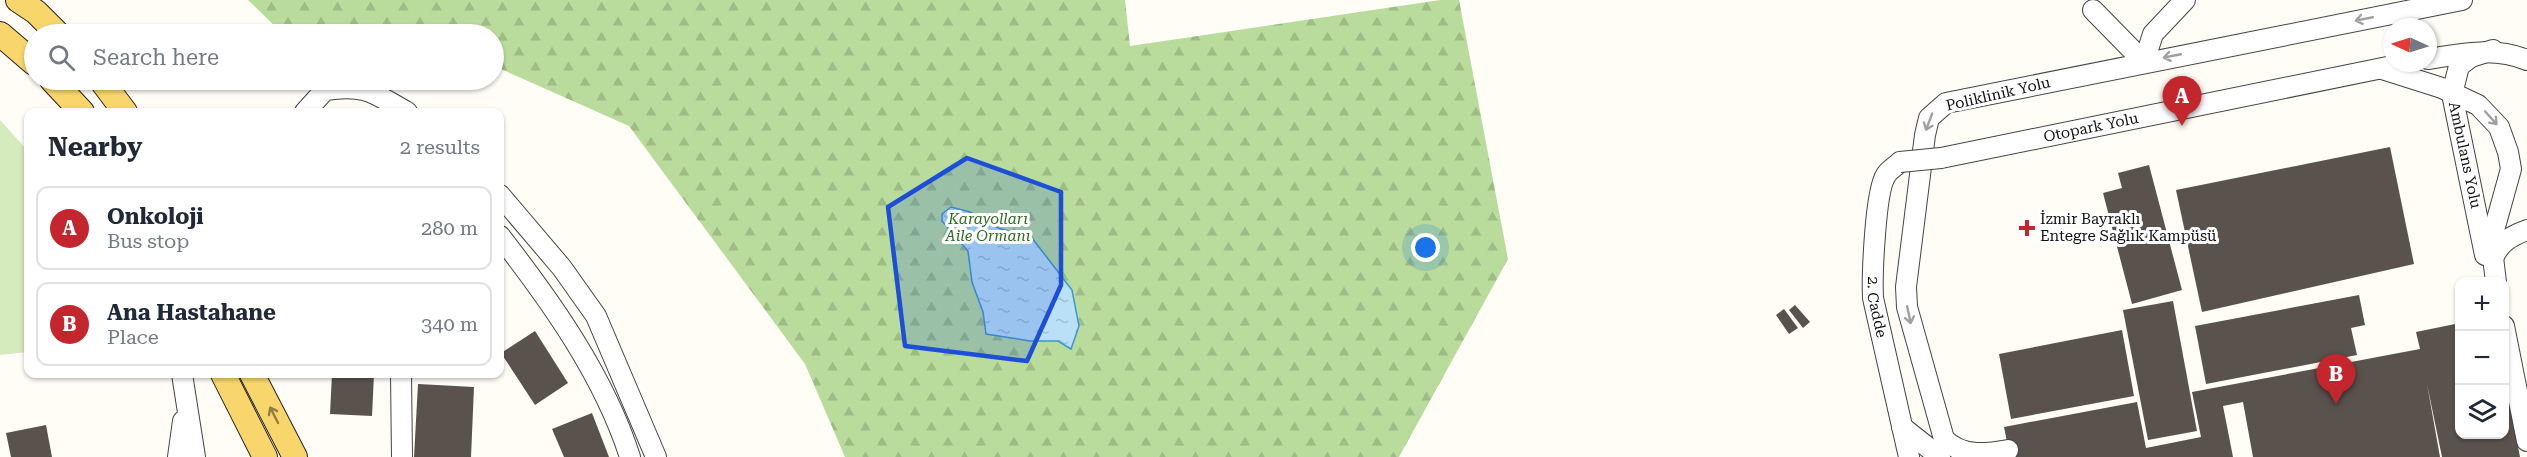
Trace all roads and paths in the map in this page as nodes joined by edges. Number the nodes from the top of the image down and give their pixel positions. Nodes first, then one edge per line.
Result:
1 (18, 0) edge
2 (2185, 0) edge
3 (2462, 0) edge
4 (2093, 10) dead end
5 (48, 24) edge
6 (0, 34) edge
7 (2493, 51) junction
8 (24, 54) edge
9 (2437, 58) edge
10 (2527, 60) edge
11 (2144, 62) junction
12 (2382, 69) joint
13 (61, 90) edge
14 (108, 90) edge
15 (325, 90) edge
16 (370, 90) edge
17 (2452, 94) junction
18 (78, 108) edge
19 (122, 108) edge
20 (309, 108) edge
21 (400, 108) edge
22 (1900, 162) joint
23 (504, 200) edge
24 (2527, 230) edge
25 (504, 241) edge
26 (2492, 260) junction
27 (2490, 277) edge
28 (2495, 277) edge
29 (2506, 331) edge
30 (2509, 373) edge
31 (182, 378) edge
32 (225, 378) edge
33 (254, 378) edge
34 (401, 378) edge
35 (185, 407) junction
36 (1902, 427) junction
37 (2527, 441) edge
38 (2008, 450) dead end
39 (1987, 455) edge
40 (178, 457) edge
41 (195, 457) edge
42 (265, 457) edge
43 (295, 457) edge
44 (402, 457) edge
45 (630, 457) edge
46 (656, 457) edge
47 (1909, 457) edge
48 (1940, 457) edge
49 (2525, 457) edge

1 - 5 main road
2 - 11 street
3 -> 11 street, Poliklinik Yolu
4 - 11 street
6 - 8 main road
7 - 9 street
7 - 10 street
7 - 17 street, Ambulans Yolu
11 -> 39 street, Poliklinik Yolu
12 - 17 street
12 - 22 street, Otopark Yolu, bridge
13 - 18 main road
14 - 19 main road
15 - 20 street
16 - 21 street
17 -> 26 street
17 - 27 street, Ambulans Yolu
22 - 36 street, 2. Cadde
23 - 46 street
24 - 26 street
25 - 45 street
26 - 28 street
29 - 37 street
30 - 49 street
31 - 35 street
32 - 42 main road
43 -> 33 main road
34 - 44 street
35 - 40 street
35 - 41 street
36 - 47 street, 2. Cadde
36 - 48 street
38 - 39 street, Poliklinik Yolu

